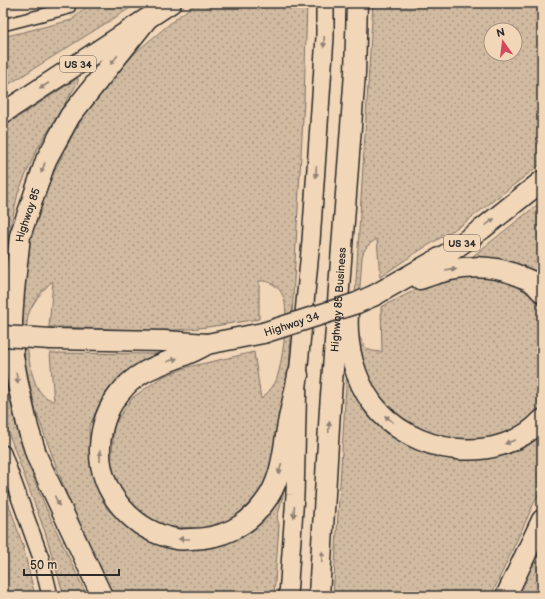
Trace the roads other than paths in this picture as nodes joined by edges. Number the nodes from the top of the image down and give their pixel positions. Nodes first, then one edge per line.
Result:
1 (171, 3) edge
2 (325, 3) edge
3 (357, 3) edge
4 (69, 8) dead end
5 (148, 19) junction
6 (3, 26) edge
7 (3, 113) edge
8 (348, 160) junction
9 (542, 181) edge
10 (542, 292) edge
11 (375, 295) junction
12 (3, 336) edge
13 (207, 344) junction
14 (298, 375) junction
15 (542, 420) edge
16 (3, 453) edge
17 (542, 520) edge
18 (50, 596) edge
19 (102, 596) edge
20 (288, 596) edge
21 (320, 596) edge
22 (506, 596) edge

1 - 5 highway, US 34
2 -> 14 main road
3 - 8 highway, Highway 85 Business
4 - 6 street
5 -> 7 highway, US 34
5 -> 19 highway, Highway 85
15 -> 8 highway
21 -> 8 highway, Highway 85 Business
11 -> 9 highway, Highway 34 / US 34
11 -> 10 highway
11 - 13 highway, Highway 34 / US 34, bridge
12 - 13 highway, Highway 34 / US 34, bridge
14 -> 13 highway
14 -> 20 main road
16 - 18 main road
17 - 22 highway

